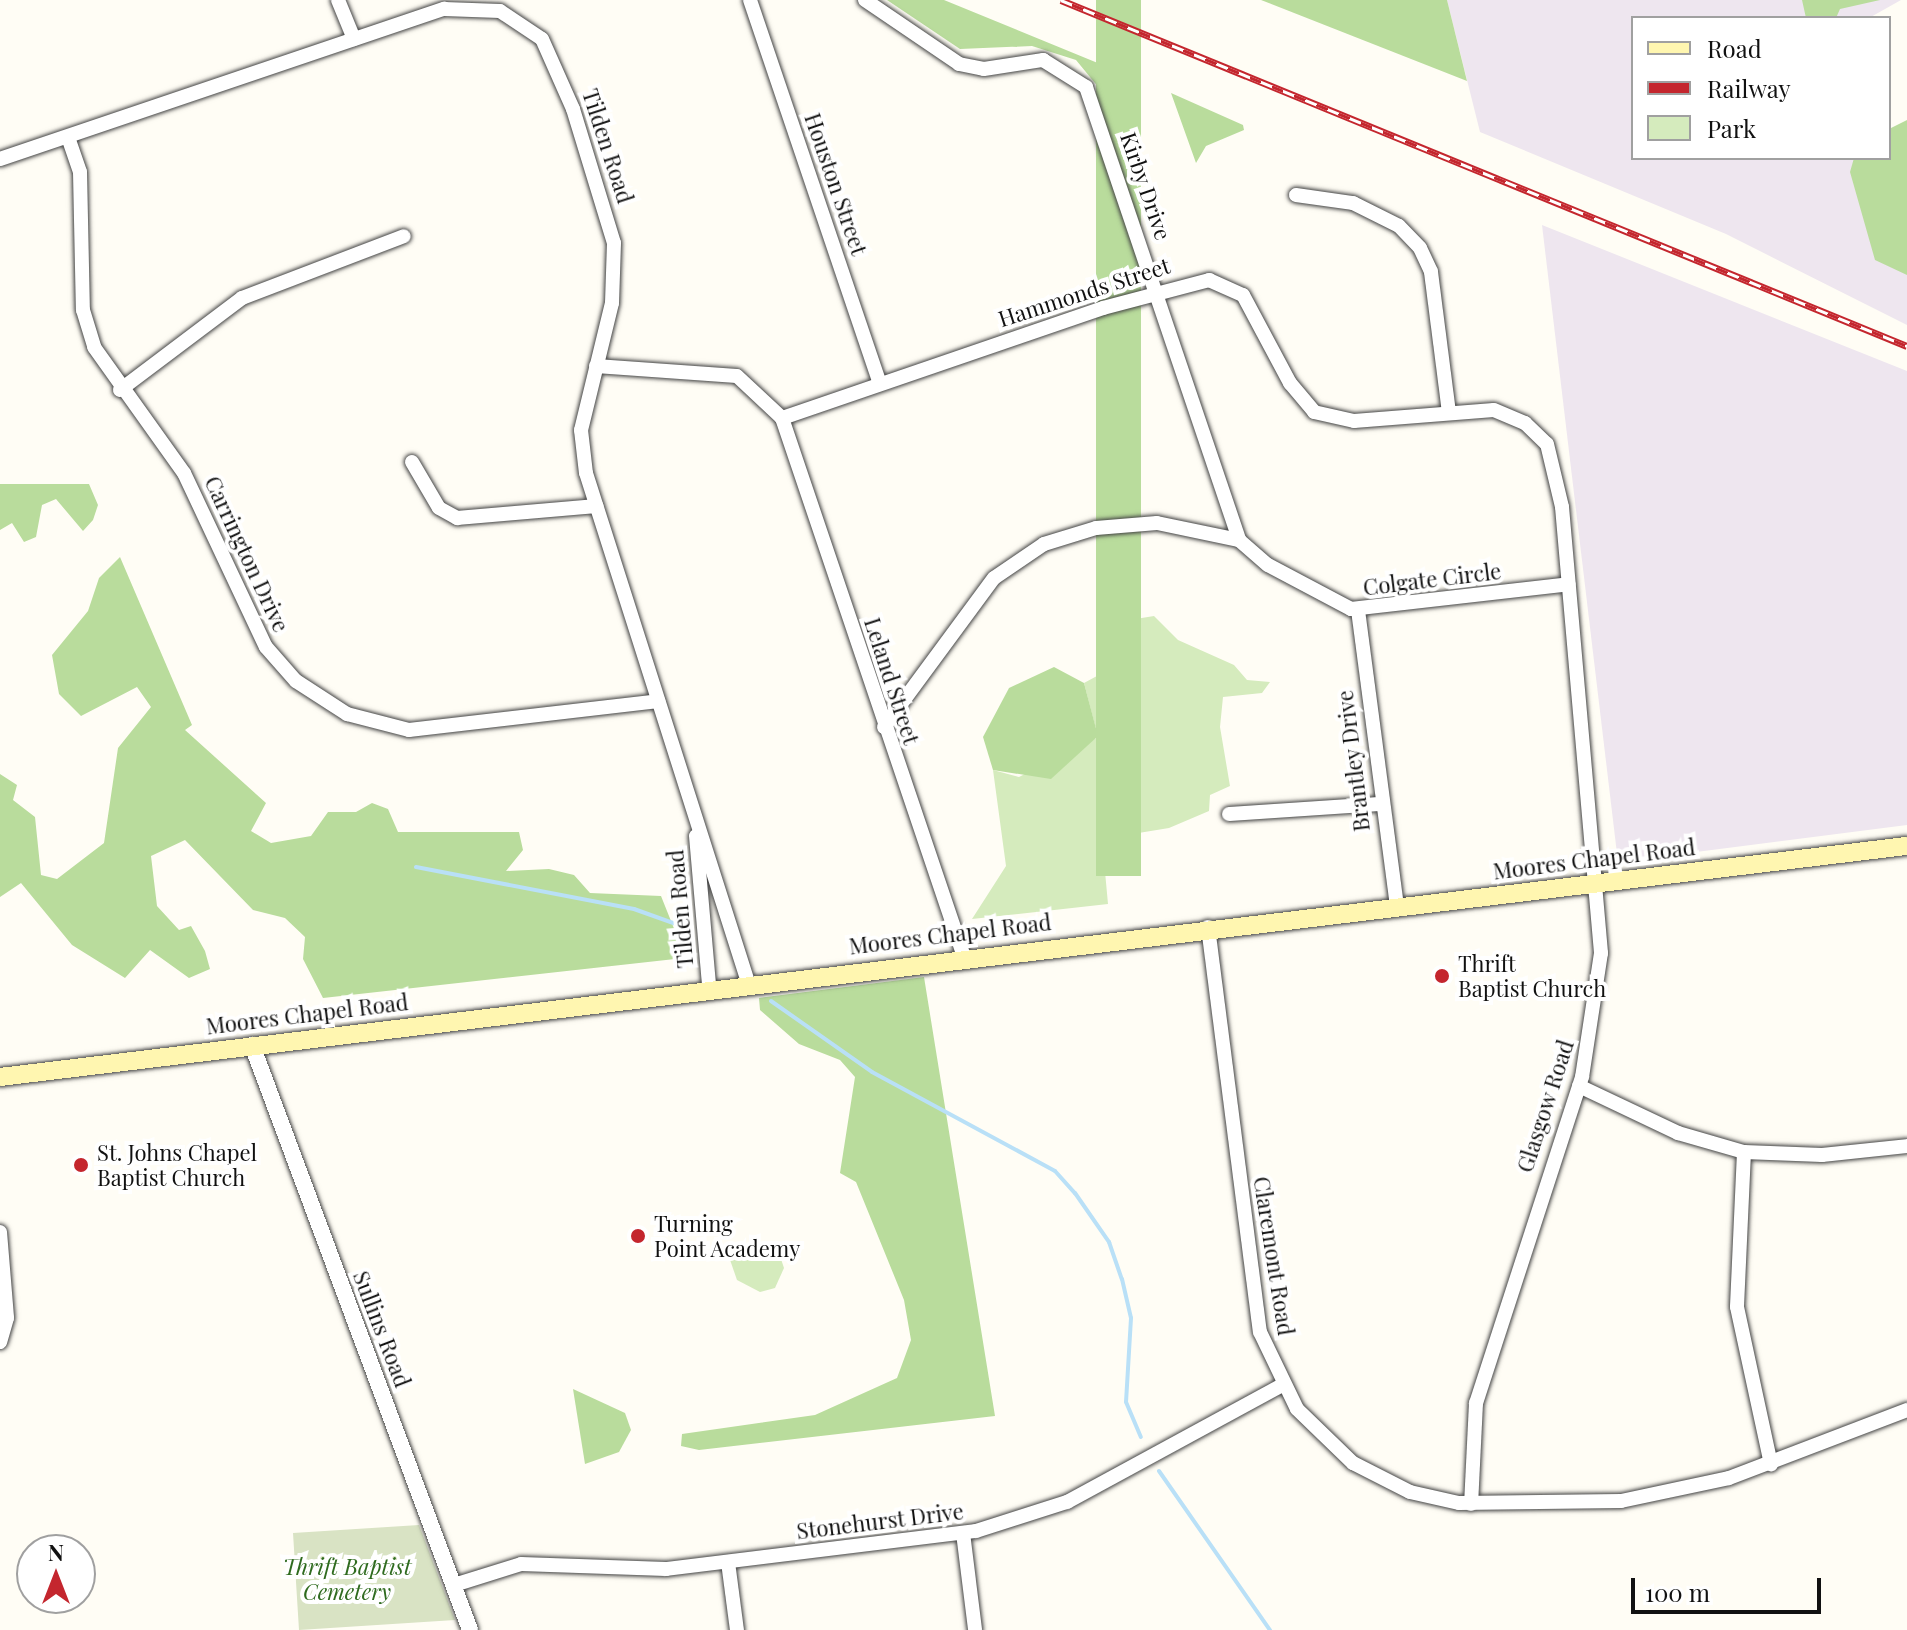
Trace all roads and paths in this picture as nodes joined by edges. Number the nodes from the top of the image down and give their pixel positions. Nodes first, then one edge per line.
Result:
1 (338, 0) edge
2 (750, 0) edge
3 (865, 0) edge
4 (354, 39) junction
5 (69, 140) junction
6 (0, 159) edge
7 (1296, 195) dead end
8 (404, 236) dead end
9 (1158, 291) junction
10 (596, 366) junction
11 (879, 382) junction
12 (120, 390) junction
13 (1449, 412) junction
14 (782, 418) junction
15 (1537, 433) joint
16 (412, 462) dead end
17 (596, 506) junction
18 (1239, 540) junction
19 (1569, 584) junction
20 (1358, 610) junction
21 (658, 701) junction
22 (884, 727) junction
23 (1380, 804) junction
24 (1229, 814) dead end
25 (695, 827) junction
26 (1907, 846) edge
27 (1599, 883) junction
28 (1397, 906) junction
29 (1208, 927) junction
30 (964, 957) junction
31 (748, 982) junction
32 (709, 986) junction
33 (252, 1045) junction
34 (0, 1077) edge
35 (1579, 1086) junction
36 (1907, 1146) edge
37 (1744, 1152) junction
38 (0, 1232) edge
39 (0, 1342) edge
40 (1281, 1386) junction
41 (1907, 1410) edge
42 (1771, 1464) junction
43 (1471, 1504) junction
44 (963, 1533) junction
45 (728, 1562) junction
46 (454, 1585) junction
47 (470, 1630) edge
48 (737, 1630) edge
49 (975, 1630) edge

1 - 4 street
2 - 11 street, Houston Street
3 - 9 street, Kirby Drive
4 - 5 street, Tilden Road
4 - 10 street, Tilden Road
5 - 6 street, Tilden Road
5 - 12 street, Carrington Drive
7 - 13 street
8 - 12 street
9 - 11 street, Hammonds Street
9 - 13 street, Hammonds Street
9 - 18 street, Kirby Drive
10 - 14 street
10 - 17 street, Tilden Road
11 - 14 street, Hammonds Street
12 - 21 street, Carrington Drive
13 - 15 street, Hammonds Street
14 - 22 street, Leland Street
15 - 19 street, Glasgow Road
16 - 17 street
17 - 21 street, Tilden Road
18 - 20 street, Colgate Circle
18 - 22 street
19 - 20 street, Colgate Circle
19 - 27 street, Glasgow Road
20 - 23 street, Brantley Drive
21 - 25 street, Tilden Road
22 - 30 street, Leland Street
23 - 24 street
23 - 28 street, Brantley Drive
25 - 31 street, Tilden Road
25 - 32 street, Tilden Road
26 - 27 main road, Moores Chapel Road
27 - 28 main road, Moores Chapel Road
27 - 35 street, Glasgow Road
28 - 29 main road, Moores Chapel Road
29 - 30 main road, Moores Chapel Road
29 - 40 street, Claremont Road
30 - 31 main road, Moores Chapel Road
31 - 32 main road, Moores Chapel Road
32 - 33 main road, Moores Chapel Road
33 - 34 main road, Moores Chapel Road
33 - 46 street, Sullins Road
35 - 37 street
35 - 43 street, Glasgow Road
36 - 37 street
37 - 42 street
38 - 39 street
40 - 43 street, Claremont Road
40 - 44 street, Stonehurst Drive
41 - 42 street, Claremont Road
42 - 43 street, Claremont Road
44 - 45 street, Stonehurst Drive
44 - 49 street
45 - 46 street, Stonehurst Drive
45 - 48 street
46 - 47 street, Sullins Road

